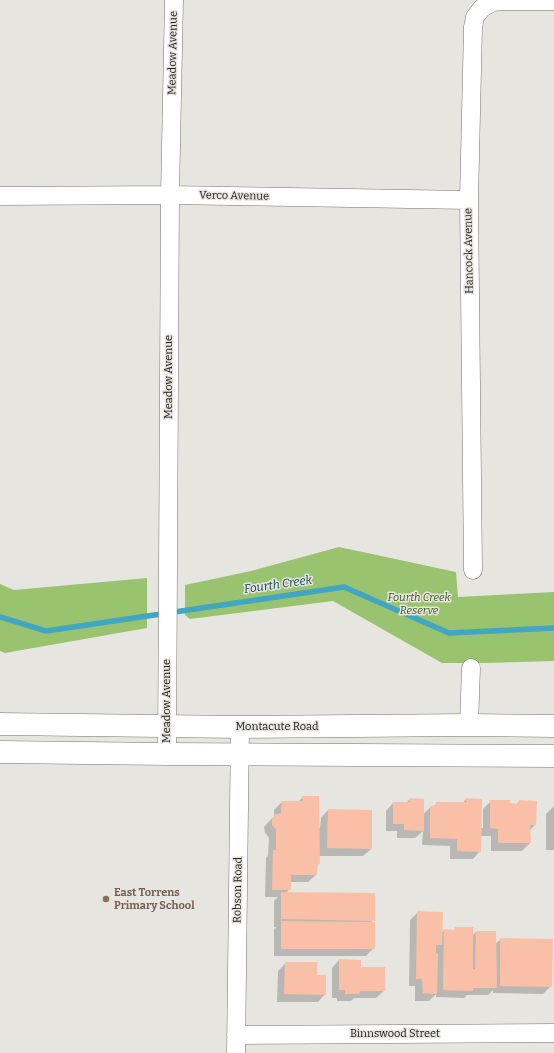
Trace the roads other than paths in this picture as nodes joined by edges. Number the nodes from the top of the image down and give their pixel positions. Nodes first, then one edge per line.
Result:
1 (174, 0) edge
2 (554, 1) edge
3 (170, 195) junction
4 (0, 196) edge
5 (469, 200) junction
6 (473, 570) dead end
7 (471, 668) dead end
8 (0, 724) edge
9 (469, 725) junction
10 (167, 726) junction
11 (554, 726) edge
12 (240, 727) junction
13 (0, 752) edge
14 (167, 754) junction
15 (240, 754) junction
16 (497, 755) junction
17 (554, 756) edge
18 (554, 1034) edge
19 (236, 1035) junction
20 (236, 1053) edge

1 - 3 street, Meadow Avenue
2 - 5 street, Hancock Avenue
3 - 4 street, Verco Avenue
3 - 5 street, Verco Avenue
3 - 10 street, Meadow Avenue
5 - 6 street, Hancock Avenue
7 - 9 street
8 - 10 main road, Montacute Road
9 - 11 main road, Montacute Road
9 - 12 main road, Montacute Road
9 - 16 main road
10 - 12 main road, Montacute Road
10 - 14 street, Meadow Avenue
12 - 15 street, Robson Road
13 - 14 main road
14 - 15 main road
15 - 16 main road
15 - 19 street, Robson Road
16 - 17 main road
18 - 19 street, Binnswood Street
19 - 20 street, Robson Road

